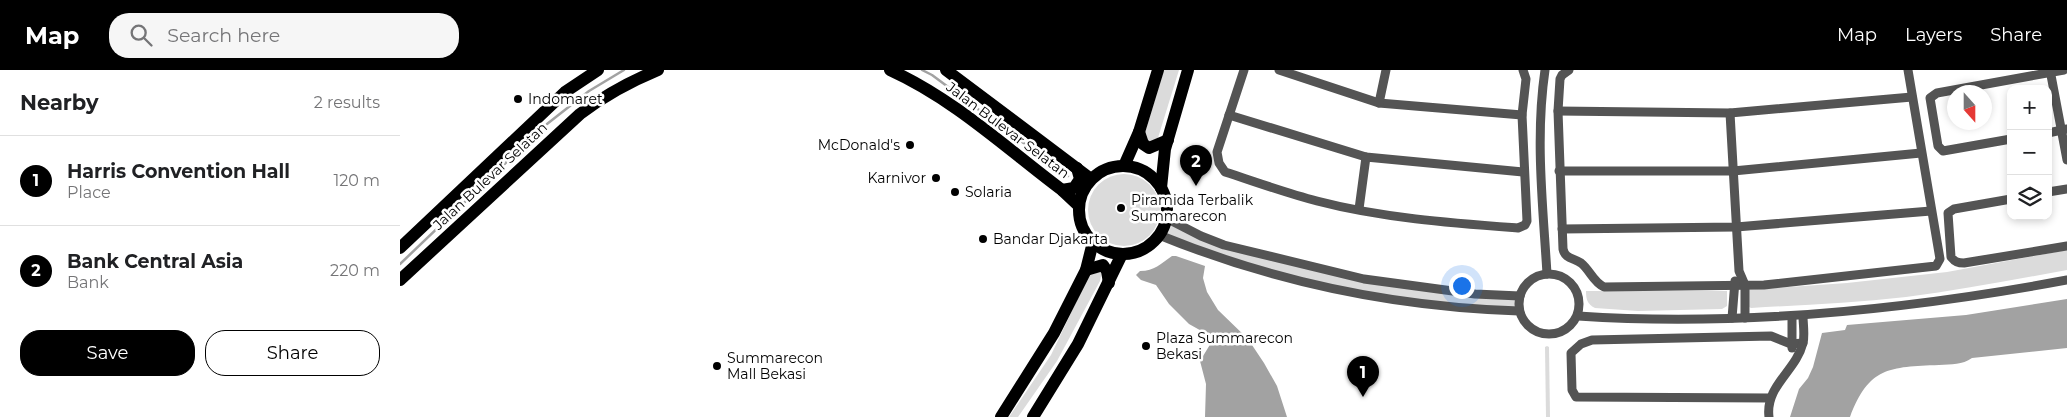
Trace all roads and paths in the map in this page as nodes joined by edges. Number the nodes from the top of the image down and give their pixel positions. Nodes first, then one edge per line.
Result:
1 (598, 70) edge
2 (658, 70) edge
3 (890, 70) edge
4 (946, 70) edge
5 (1158, 70) edge
6 (1188, 70) edge
7 (1244, 70) edge
8 (1279, 70) edge
9 (1386, 70) edge
10 (1523, 70) edge
11 (1546, 70) edge
12 (1569, 70) edge
13 (1908, 70) edge
14 (2064, 70) edge
15 (2051, 71) edge
16 (1912, 97) junction
17 (1379, 103) junction
18 (1558, 111) junction
19 (1730, 113) junction
20 (1229, 115) junction
21 (1522, 115) junction
22 (2064, 130) edge
23 (1138, 132) junction
24 (1168, 140) junction
25 (2007, 140) edge
26 (1921, 152) junction
27 (1366, 157) junction
28 (2067, 160) edge
29 (1124, 166) junction
30 (1077, 168) junction
31 (1559, 171) junction
32 (1733, 171) junction
33 (1523, 172) junction
34 (1092, 179) junction
35 (1161, 188) junction
36 (2067, 189) edge
37 (1062, 190) junction
38 (2052, 191) edge
39 (2007, 200) edge
40 (1078, 205) junction
41 (1359, 209) junction
42 (1931, 211) junction
43 (1166, 218) junction
44 (1736, 227) junction
45 (1562, 229) junction
46 (1159, 234) junction
47 (1093, 242) junction
48 (2067, 246) edge
49 (400, 248) edge
50 (1122, 254) junction
51 (1086, 270) junction
52 (1738, 271) junction
53 (1547, 274) junction
54 (400, 280) edge
55 (2067, 280) edge
56 (1109, 283) junction
57 (1745, 285) junction
58 (1733, 286) junction
59 (1520, 296) junction
60 (1519, 310) junction
61 (1578, 316) junction
62 (1803, 316) junction
63 (1792, 317) junction
64 (1732, 318) junction
65 (1745, 318) junction
66 (1803, 342) junction
67 (1791, 344) junction
68 (1795, 358) junction
69 (1770, 398) junction
70 (1001, 417) edge
71 (1033, 417) edge
72 (1769, 417) edge

1 - 49 main road, Jalan Bulevar Selatan
2 - 54 main road, Jalan Bulevar Selatan
3 - 37 main road, Jalan Bulevar Selatan
4 - 30 main road, Jalan Bulevar Selatan
5 - 23 main road
6 - 24 main road
7 - 20 street
8 - 17 street
9 - 17 street
10 - 21 street
11 - 53 street
12 - 18 street
13 - 16 street
14 - 15 street
15 - 22 street
15 - 25 street
16 - 19 street
16 - 26 street
17 - 21 street
18 - 19 street
18 - 31 street
19 - 32 street
20 - 27 street
20 - 41 street
21 - 33 street
22 - 28 street
23 - 24 main road
23 - 29 main road
24 - 35 main road
26 - 32 street
26 - 42 street
27 - 33 street
27 - 41 street
29 - 34 main road
29 - 35 main road
30 - 34 main road, Jalan Bulevar Selatan
30 - 37 main road
31 - 32 street
31 - 45 street
32 - 44 street
33 - 41 street
34 - 40 main road
35 - 43 main road
36 - 38 street
37 - 40 main road, Jalan Bulevar Selatan
39 - 48 street
40 - 47 main road
42 - 44 street
42 - 57 street
43 - 46 main road
43 - 59 street
44 - 45 street
44 - 52 street
45 - 58 street
46 - 50 main road
46 - 60 street
47 - 50 main road
47 - 51 main road
50 - 56 main road
51 - 56 main road
51 - 70 main road
52 - 57 street
52 - 58 street
53 - 59 street
53 - 61 street
55 - 62 street
56 - 71 main road
57 - 58 street
57 - 65 street
58 - 64 street
59 - 60 street
60 - 61 street
61 - 64 street
62 - 63 street
62 - 66 street
63 - 65 street
63 - 67 street
64 - 65 street
66 - 67 street
66 - 68 street
67 - 68 street
67 - 69 street
68 - 69 street
69 - 72 street

